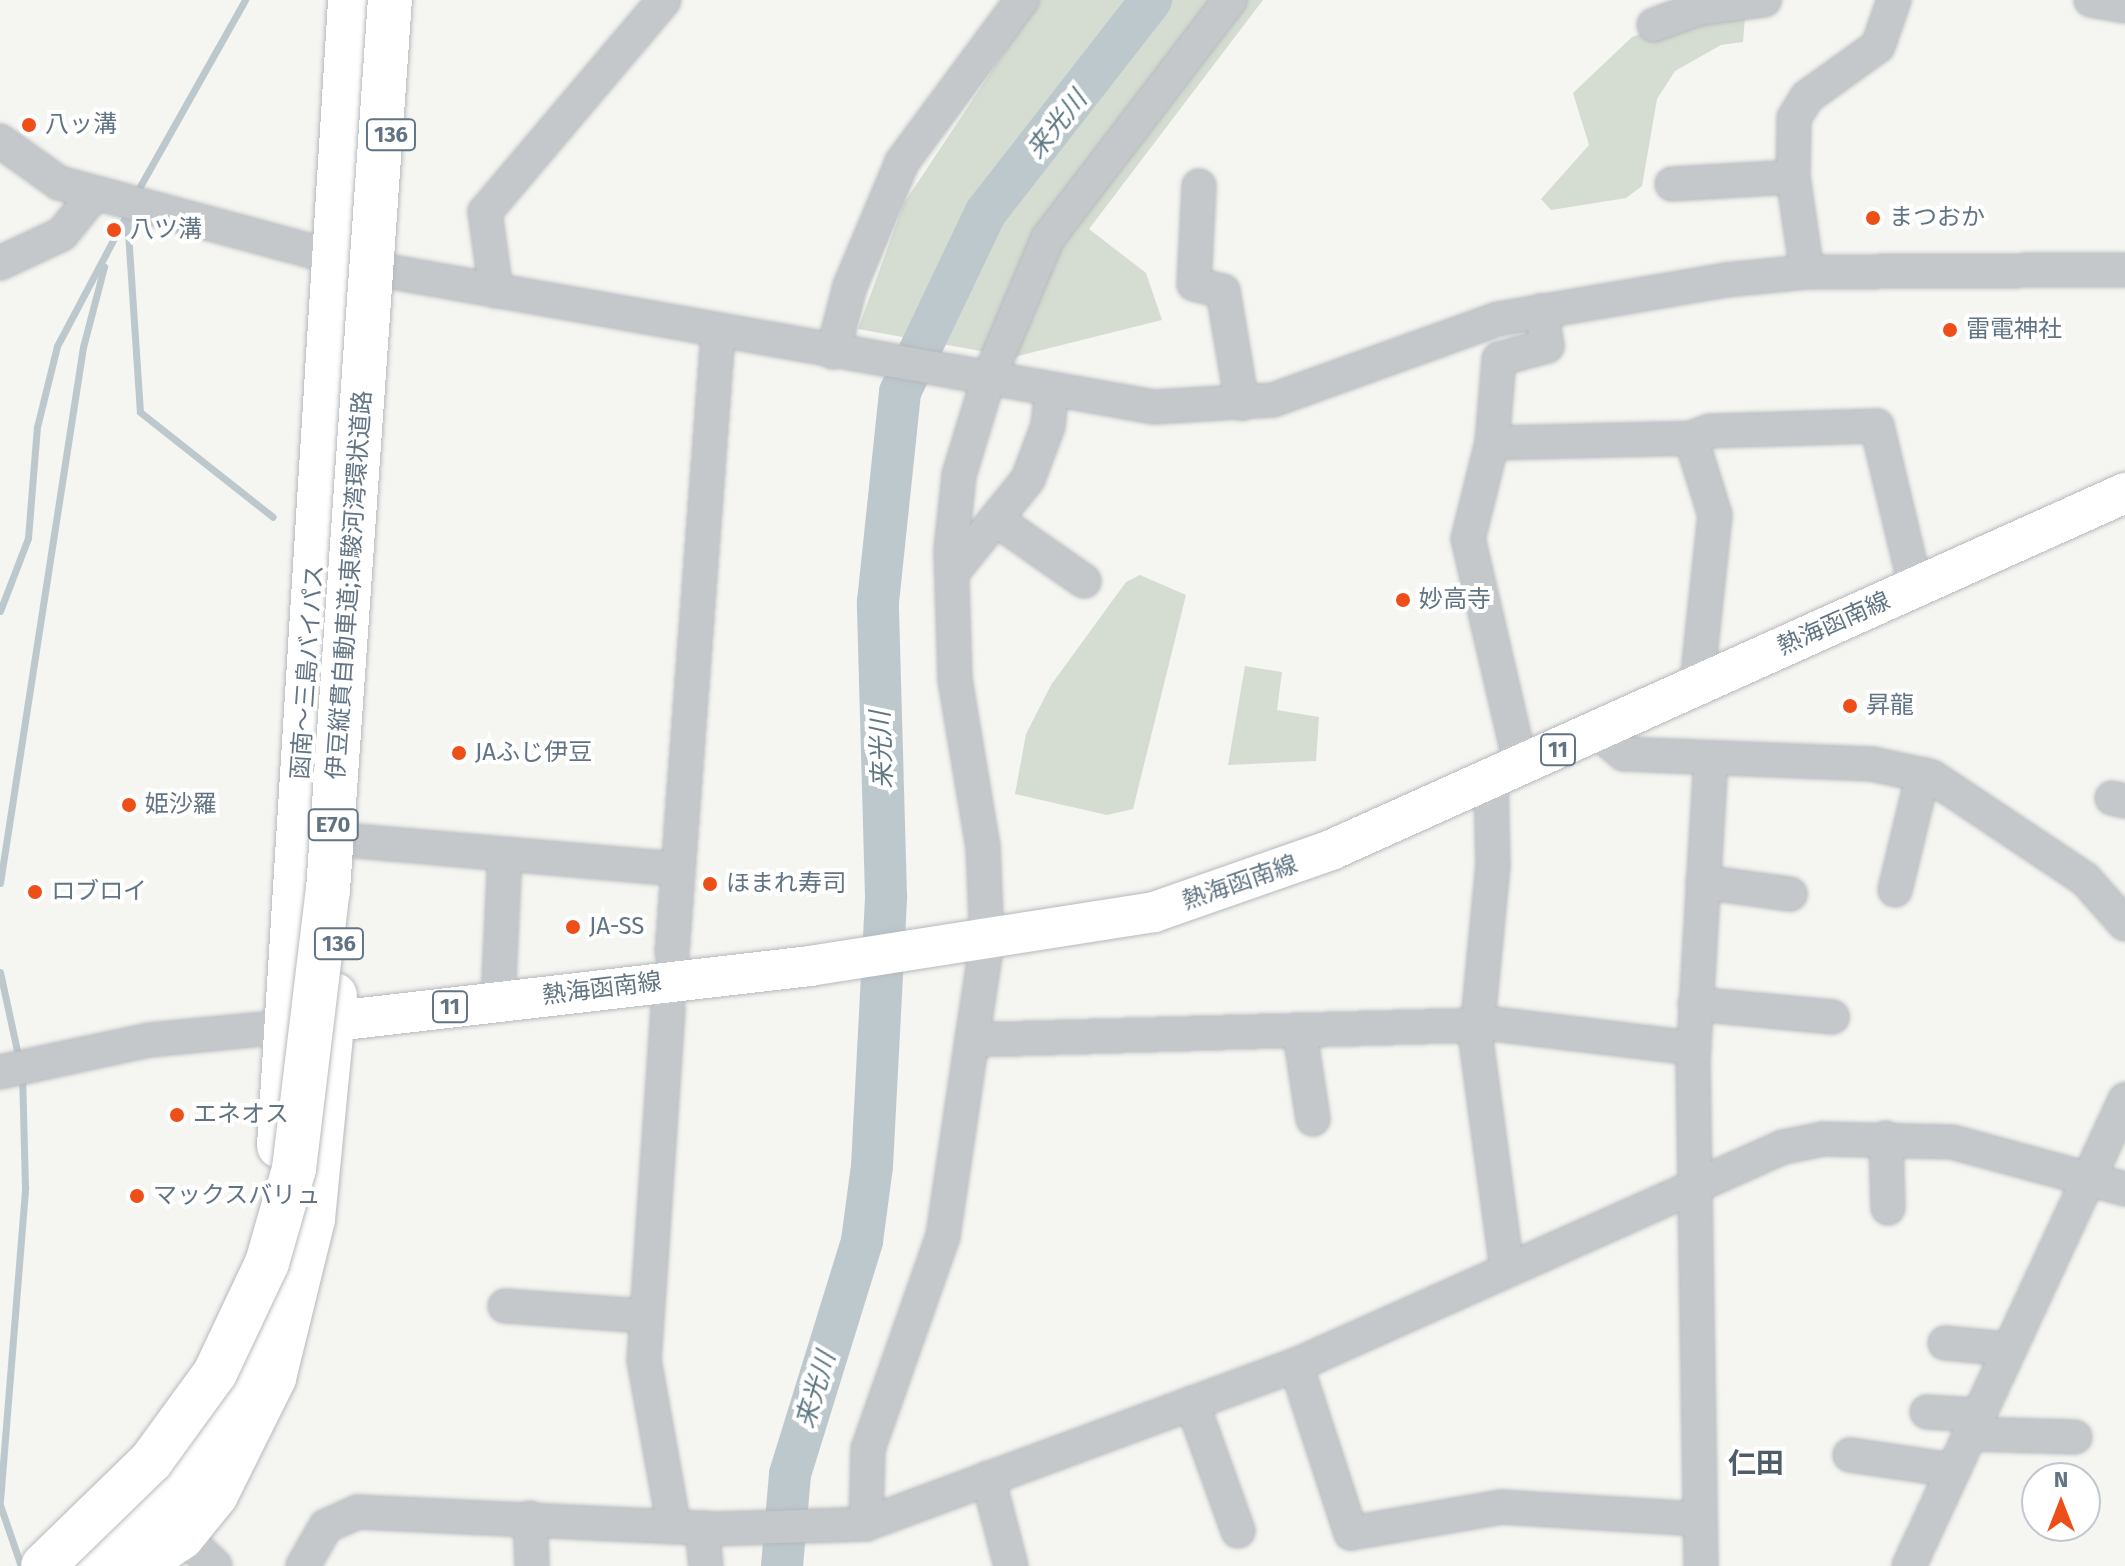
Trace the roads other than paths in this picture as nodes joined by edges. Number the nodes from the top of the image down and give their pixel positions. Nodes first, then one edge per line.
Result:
1 (350, 0) edge
2 (390, 0) edge
3 (400, 0) edge
4 (664, 0) edge
5 (1022, 0) edge
6 (1230, 0) edge
7 (1764, 0) edge
8 (1894, 0) edge
9 (2091, 0) edge
10 (2125, 6) edge
11 (1654, 25) dead end
12 (0, 141) edge
13 (1793, 177) junction
14 (1672, 184) dead end
15 (1199, 186) dead end
16 (105, 197) junction
17 (334, 257) junction
18 (0, 263) edge
19 (381, 270) junction
20 (2125, 270) edge
21 (1807, 272) junction
22 (496, 291) junction
23 (1541, 310) junction
24 (718, 334) junction
25 (842, 354) junction
26 (982, 379) junction
27 (1052, 390) junction
28 (1242, 403) junction
29 (1691, 438) junction
30 (1492, 443) junction
31 (2125, 493) edge
32 (998, 521) junction
33 (952, 573) junction
34 (1084, 581) dead end
35 (1916, 588) junction
36 (1697, 684) junction
37 (1599, 733) junction
38 (1711, 760) junction
39 (1506, 773) junction
40 (1923, 774) junction
41 (345, 840) junction
42 (505, 854) junction
43 (678, 869) junction
44 (1703, 882) junction
45 (1895, 890) dead end
46 (1790, 894) dead end
47 (2125, 924) edge
48 (978, 943) junction
49 (672, 953) dead end
50 (498, 1001) junction
51 (1695, 1004) junction
52 (668, 1009) dead end
53 (1832, 1017) dead end
54 (334, 1022) junction
55 (1477, 1024) junction
56 (285, 1027) junction
57 (1300, 1034) junction
58 (972, 1040) junction
59 (1693, 1048) junction
60 (0, 1072) edge
61 (2124, 1104) edge
62 (1313, 1119) dead end
63 (1886, 1138) junction
64 (2086, 1180) junction
65 (1695, 1182) junction
66 (2125, 1189) edge
67 (1888, 1208) dead end
68 (1507, 1268) junction
69 (505, 1306) dead end
70 (644, 1316) junction
71 (1945, 1343) dead end
72 (2007, 1349) junction
73 (1296, 1365) junction
74 (1192, 1403) junction
75 (1927, 1412) dead end
76 (1973, 1424) junction
77 (2075, 1437) dead end
78 (1850, 1455) dead end
79 (1952, 1470) junction
80 (988, 1478) junction
81 (530, 1518) junction
82 (1695, 1519) junction
83 (170, 1525) junction
84 (858, 1526) junction
85 (697, 1528) junction
86 (1238, 1531) dead end
87 (43, 1566) edge
88 (83, 1566) edge
89 (139, 1566) edge
90 (215, 1566) edge
91 (303, 1566) edge
92 (532, 1566) edge
93 (706, 1566) edge
94 (1011, 1566) edge
95 (1701, 1566) edge
96 (1909, 1566) edge

1 - 17 highway, 函南～三島バイパス / 136
2 - 87 highway, 伊豆縦貫自動車道;東駿河湾環状道路 / E70, bridge
3 - 19 highway, 函南～三島バイパス / 136
4 - 22 street
5 - 25 street
6 - 26 street
7 - 11 street
8 - 13 street
9 - 10 street
12 - 16 street
13 - 14 street
13 - 21 street
15 - 28 street
16 - 17 street
16 - 18 street
17 - 19 street
17 - 56 highway, 函南～三島バイパス / 136
19 - 22 street
19 - 41 highway, 函南～三島バイパス / 136
20 - 21 street
21 - 23 street
22 - 24 street
23 - 28 street
23 - 30 street
24 - 25 street
24 - 43 street
25 - 26 street
26 - 27 street
26 - 33 street
27 - 28 street
27 - 32 street
29 - 30 street
29 - 35 street
29 - 36 street
30 - 39 street
31 - 35 main road, 熱海函南線 / 11
32 - 33 street
32 - 34 street
33 - 48 street
35 - 36 main road, 熱海函南線 / 11
36 - 37 main road, 熱海函南線 / 11
37 - 38 street
37 - 39 main road, 熱海函南線 / 11
38 - 40 street
38 - 44 street
39 - 48 main road, 熱海函南線 / 11
39 - 55 street
40 - 45 street
40 - 47 street
41 - 42 street
41 - 54 highway, 函南～三島バイパス / 136
42 - 43 street
42 - 50 street
43 - 49 street
44 - 46 street
44 - 51 street
48 - 50 main road, 熱海函南線 / 11
48 - 58 street
50 - 54 main road, 熱海函南線 / 11
51 - 53 street
51 - 59 street
52 - 70 street
54 - 56 main road, 熱海函南線 / 11
54 - 83 highway, 函南～三島バイパス / 136
55 - 57 street
55 - 59 street
55 - 68 street
56 - 60 street
56 - 83 highway, 函南～三島バイパス / 136
57 - 58 street
57 - 62 street
58 - 84 street
59 - 65 street
61 - 64 street
63 - 64 street
63 - 65 street
63 - 67 street
64 - 66 street
64 - 72 street
65 - 68 street
65 - 82 street
68 - 73 street
69 - 70 street
70 - 85 street
71 - 72 street
72 - 76 street
73 - 74 street
73 - 82 street
74 - 80 street
74 - 86 street
75 - 76 street
76 - 77 street
76 - 79 street
78 - 79 street
79 - 96 street
80 - 84 street
80 - 94 street
81 - 85 street
81 - 91 street
81 - 92 street
82 - 95 street
83 - 88 highway, 函南～三島バイパス / 136
83 - 89 highway, 函南～三島バイパス / 136
83 - 90 street
84 - 85 street
85 - 93 street

